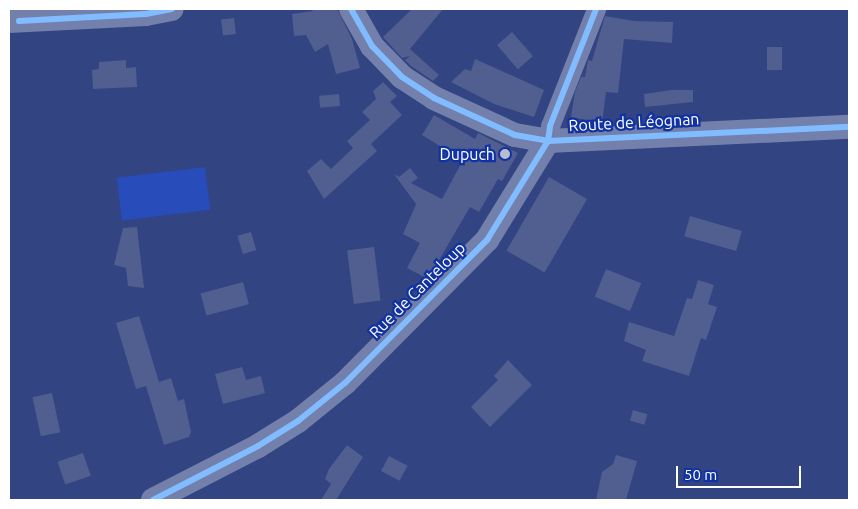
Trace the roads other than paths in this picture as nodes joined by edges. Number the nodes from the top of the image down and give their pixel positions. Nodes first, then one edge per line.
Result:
1 (172, 9) edge
2 (351, 9) edge
3 (596, 9) edge
4 (9, 21) edge
5 (849, 127) edge
6 (548, 141) junction
7 (153, 500) edge

1 - 4 street
2 - 6 street, Route de Léognan
3 - 6 street, Rue de Canteloup
5 - 6 street, Route de Léognan
6 - 7 street, Rue de Canteloup

